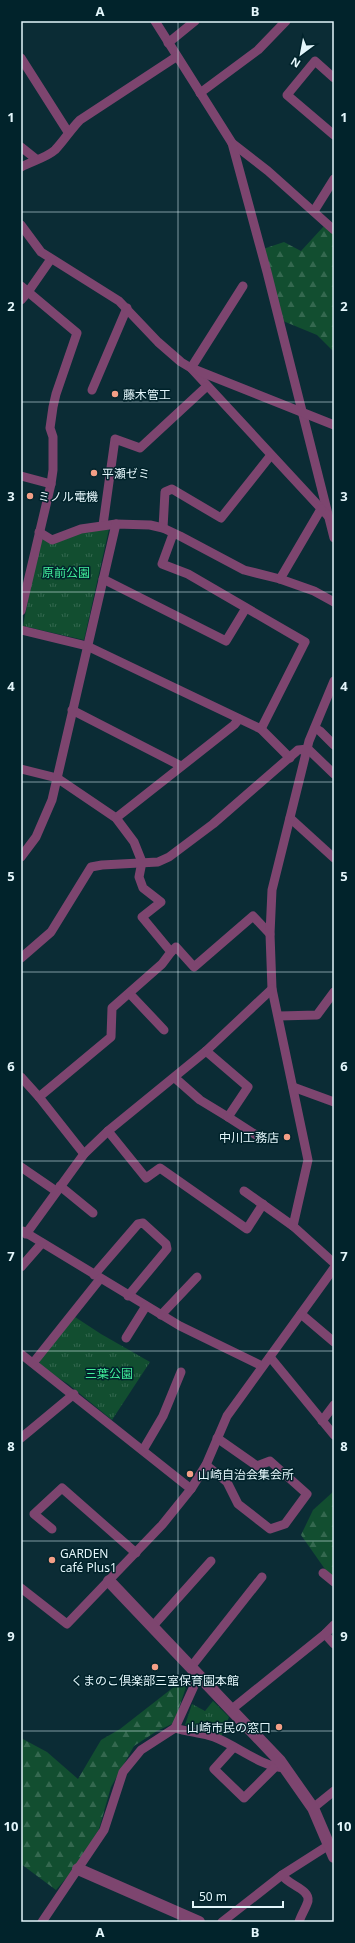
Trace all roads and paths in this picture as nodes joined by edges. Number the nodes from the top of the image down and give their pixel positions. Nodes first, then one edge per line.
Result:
1 (155, 21) edge
2 (195, 21) edge
3 (286, 21) edge
4 (168, 43) junction
5 (176, 57) junction
6 (21, 58) edge
7 (334, 78) edge
8 (200, 93) junction
9 (68, 132) junction
10 (334, 135) edge
11 (232, 143) junction
12 (21, 148) edge
13 (36, 159) junction
14 (21, 167) edge
15 (334, 179) edge
16 (314, 211) junction
17 (21, 226) edge
18 (334, 230) edge
19 (51, 259) junction
20 (244, 286) dead end
21 (25, 289) edge
22 (21, 300) edge
23 (127, 308) junction
24 (191, 368) junction
25 (206, 387) junction
26 (92, 390) dead end
27 (301, 412) junction
28 (334, 425) edge
29 (271, 455) junction
30 (21, 476) edge
31 (51, 484) junction
32 (322, 509) junction
33 (328, 516) junction
34 (116, 524) junction
35 (103, 526) junction
36 (163, 528) junction
37 (39, 532) junction
38 (173, 534) junction
39 (334, 538) edge
40 (280, 578) junction
41 (103, 579) junction
42 (334, 602) edge
43 (246, 608) junction
44 (21, 611) edge
45 (21, 630) edge
46 (87, 646) junction
47 (334, 681) edge
48 (330, 702) edge
49 (72, 710) junction
50 (239, 719) junction
51 (315, 728) junction
52 (261, 729) junction
53 (334, 745) edge
54 (308, 749) junction
55 (290, 758) junction
56 (181, 766) junction
57 (21, 769) edge
58 (334, 774) edge
59 (57, 778) junction
60 (116, 818) junction
61 (290, 818) junction
62 (21, 856) edge
63 (334, 858) edge
64 (142, 862) junction
65 (270, 934) junction
66 (171, 952) junction
67 (21, 958) edge
68 (272, 989) junction
69 (334, 992) edge
70 (130, 994) junction
71 (279, 1016) junction
72 (164, 1030) dead end
73 (206, 1051) junction
74 (21, 1077) edge
75 (174, 1078) junction
76 (294, 1087) junction
77 (39, 1097) junction
78 (334, 1102) edge
79 (228, 1117) junction
80 (108, 1131) junction
81 (256, 1135) dead end
82 (84, 1154) junction
83 (21, 1167) edge
84 (58, 1189) junction
85 (244, 1191) dead end
86 (263, 1204) junction
87 (93, 1213) dead end
88 (294, 1226) junction
89 (24, 1232) edge
90 (42, 1243) junction
91 (334, 1263) edge
92 (21, 1267) edge
93 (334, 1268) edge
94 (97, 1277) junction
95 (198, 1277) dead end
96 (128, 1296) junction
97 (146, 1306) junction
98 (301, 1314) junction
99 (162, 1315) junction
100 (126, 1338) dead end
101 (334, 1342) edge
102 (22, 1357) edge
103 (270, 1357) junction
104 (33, 1363) junction
105 (262, 1366) junction
106 (181, 1372) dead end
107 (74, 1394) junction
108 (334, 1405) edge
109 (322, 1421) junction
110 (334, 1436) edge
111 (21, 1438) edge
112 (217, 1438) junction
113 (143, 1450) junction
114 (206, 1465) junction
115 (191, 1489) junction
116 (52, 1529) dead end
117 (136, 1553) junction
118 (211, 1561) dead end
119 (323, 1573) dead end
120 (262, 1577) dead end
121 (109, 1581) junction
122 (334, 1582) edge
123 (21, 1588) edge
124 (334, 1625) edge
125 (152, 1627) junction
126 (325, 1634) junction
127 (334, 1644) edge
128 (195, 1671) junction
129 (232, 1709) junction
130 (175, 1728) junction
131 (233, 1748) junction
132 (280, 1767) junction
133 (334, 1791) edge
134 (313, 1808) junction
135 (329, 1845) junction
136 (334, 1857) edge
137 (78, 1870) junction
138 (282, 1875) junction
139 (42, 1922) edge
140 (199, 1922) edge
141 (222, 1922) edge
142 (299, 1922) edge

1 - 4 street
2 - 4 street
3 - 8 street
4 - 5 street
5 - 8 street
5 - 9 street
6 - 9 street
7 - 10 street
8 - 11 street
9 - 13 street
11 - 16 street
11 - 27 street
12 - 13 street
13 - 14 street
15 - 16 street
16 - 18 street
17 - 19 street
19 - 21 street
19 - 23 street
20 - 24 street
21 - 22 street
21 - 31 street
23 - 24 street
23 - 26 street
24 - 25 street
24 - 27 street
25 - 29 street
25 - 35 street
27 - 28 street
27 - 33 street
29 - 32 street
29 - 36 street
30 - 31 street
31 - 37 street
32 - 33 street
32 - 40 street
33 - 39 street
34 - 35 street
34 - 36 street
34 - 41 street
35 - 37 street
36 - 38 street
37 - 44 street
38 - 40 street
38 - 43 street
40 - 42 street
41 - 43 street
41 - 46 street
43 - 52 street
45 - 46 street
46 - 49 street
46 - 50 street
47 - 48 street
48 - 51 street
49 - 56 street
49 - 59 street
50 - 52 street
50 - 56 street
51 - 53 street
51 - 54 street
52 - 55 street
54 - 55 street
54 - 58 street
54 - 61 street
55 - 64 street
56 - 60 street
57 - 59 street
59 - 60 street
59 - 62 street
60 - 64 street
61 - 63 street
61 - 65 street
64 - 66 street
64 - 67 street
65 - 66 street
65 - 68 street
66 - 70 street
68 - 71 street
68 - 73 street
69 - 71 street
70 - 72 street
70 - 77 street
71 - 76 street
73 - 75 street
73 - 79 street
74 - 77 street
75 - 79 street
75 - 80 street
76 - 78 street
76 - 88 street
77 - 82 street
79 - 81 street
80 - 82 street
80 - 86 street
82 - 84 street
83 - 84 street
84 - 87 street
84 - 89 street
85 - 86 street
86 - 88 street
88 - 91 street
89 - 90 street
90 - 92 street
90 - 94 street
93 - 98 street
94 - 96 street
94 - 96 street
94 - 104 street
95 - 99 street
96 - 97 street
97 - 99 street
97 - 100 street
98 - 101 street
98 - 103 street
99 - 105 street
102 - 104 street
103 - 105 street
103 - 109 street
104 - 107 street
105 - 112 street
106 - 113 street
107 - 111 street
107 - 113 street
108 - 109 street
109 - 110 street
112 - 114 street
112 - 114 street
113 - 115 street
114 - 115 street
115 - 117 street
116 - 117 street
117 - 121 street
118 - 125 street
119 - 122 street
120 - 128 street
121 - 123 street
121 - 125 street
124 - 126 street
125 - 128 street
126 - 127 street
126 - 129 street
128 - 129 street
128 - 130 street
129 - 132 street
130 - 131 street
130 - 137 street
131 - 132 street
131 - 132 street
132 - 134 street
133 - 134 street
134 - 135 street
135 - 136 street
135 - 138 street
137 - 139 street
137 - 140 street
138 - 141 street
138 - 142 street

